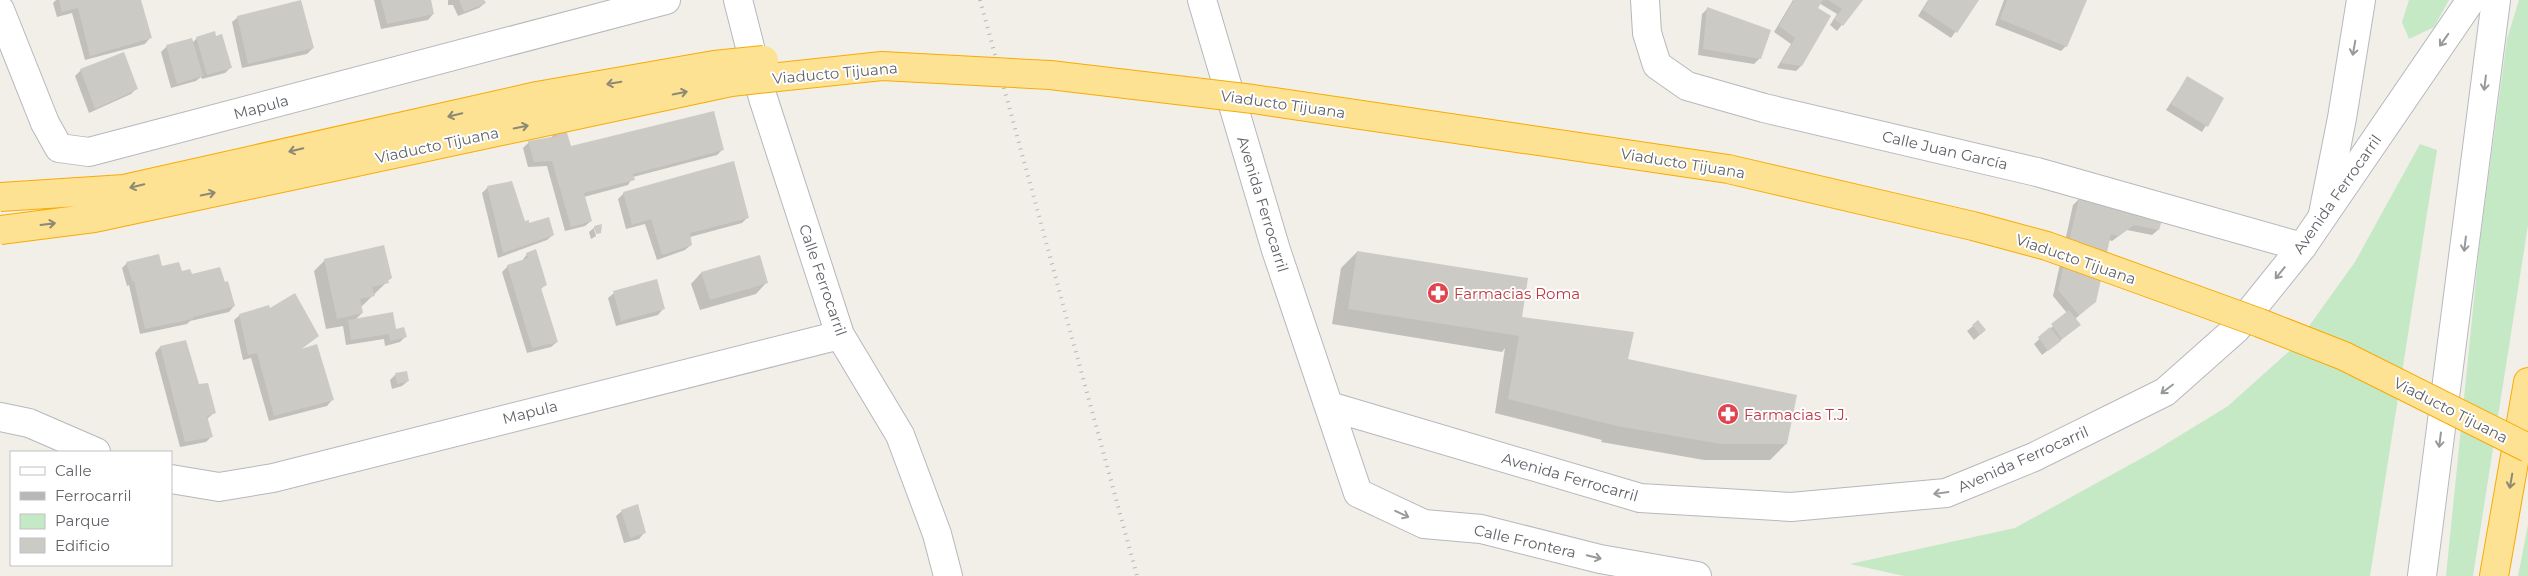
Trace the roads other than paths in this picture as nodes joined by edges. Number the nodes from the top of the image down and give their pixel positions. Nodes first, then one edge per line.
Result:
1 (666, 0) edge
2 (738, 0) edge
3 (1202, 0) edge
4 (1645, 0) edge
5 (2361, 0) edge
6 (2471, 0) edge
7 (2496, 0) edge
8 (0, 10) edge
9 (0, 198) edge
10 (2323, 214) junction
11 (0, 230) edge
12 (2302, 247) junction
13 (840, 335) junction
14 (2528, 382) edge
15 (1329, 406) junction
16 (0, 418) edge
17 (2528, 434) edge
18 (2528, 448) edge
19 (94, 451) edge
20 (172, 479) edge
21 (1358, 493) joint
22 (948, 576) edge
23 (1697, 576) edge
24 (2422, 576) edge
25 (2494, 576) edge

1 - 8 street, Mapula
2 - 13 street, Calle Ferrocarril
3 - 15 street, Avenida Ferrocarril
4 - 12 street, Calle Juan García
5 -> 10 street
6 -> 10 street, Avenida Ferrocarril
7 -> 24 street
17 -> 9 highway, Viaducto Tijuana, bridge
10 - 12 street, Avenida Ferrocarril
11 -> 18 highway, Viaducto Tijuana, bridge
12 -> 15 street, Avenida Ferrocarril
13 - 20 street, Mapula
13 - 22 street, Calle Ferrocarril
14 -> 25 highway
15 - 21 street, Avenida Ferrocarril
16 - 19 street
21 -> 23 street, Calle Frontera

